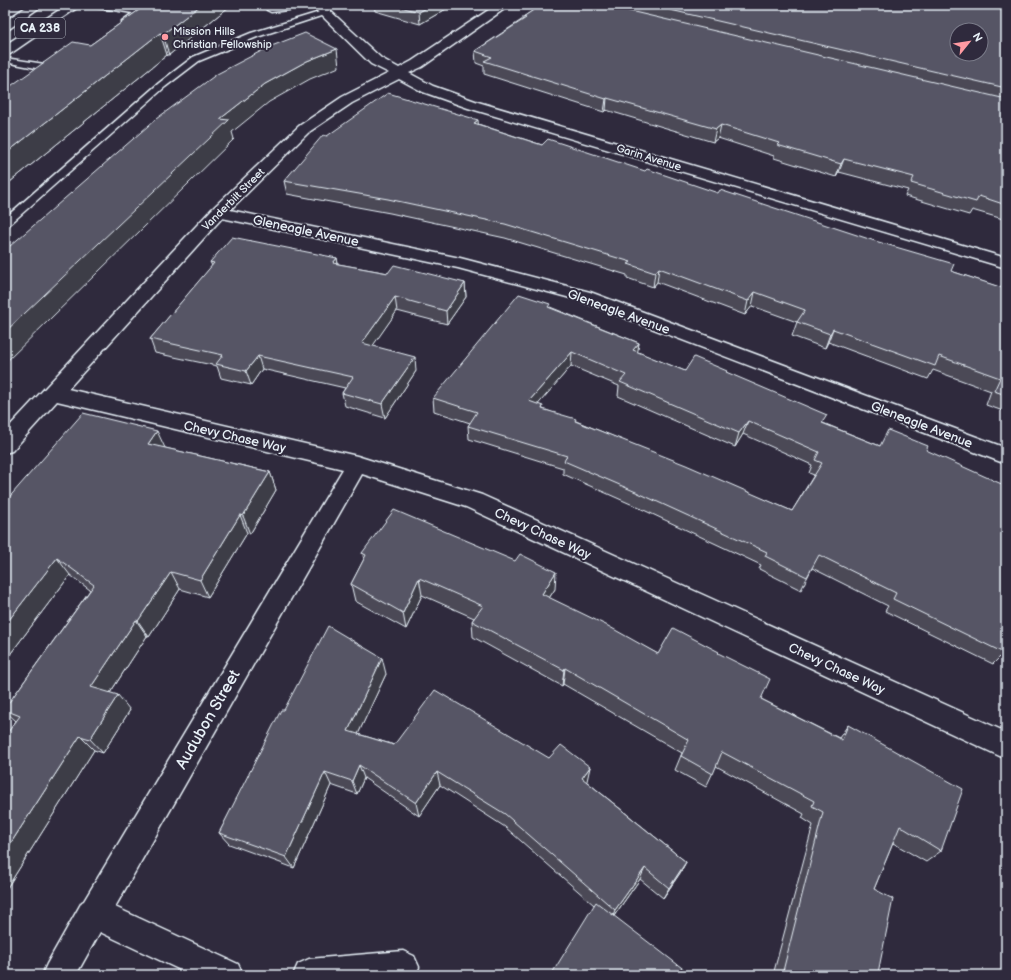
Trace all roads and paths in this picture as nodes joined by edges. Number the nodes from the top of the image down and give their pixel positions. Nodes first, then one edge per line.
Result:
1 (38, 5) edge
2 (75, 5) edge
3 (93, 5) edge
4 (272, 5) edge
5 (313, 5) edge
6 (504, 5) edge
7 (321, 9) edge
8 (5, 26) edge
9 (120, 26) edge
10 (5, 51) edge
11 (5, 60) edge
12 (399, 73) junction
13 (39, 76) edge
14 (218, 212) junction
15 (5, 223) edge
16 (1006, 263) edge
17 (54, 393) junction
18 (5, 445) edge
19 (1006, 456) edge
20 (357, 464) junction
21 (1006, 746) edge
22 (93, 913) junction
23 (403, 967) dead end
24 (58, 975) edge
25 (227, 975) edge
26 (309, 975) edge

1 - 8 street, CA 238
2 - 10 street, CA 238
3 - 9 lane
4 - 5 lane
6 - 12 street, Vanderbilt Street
7 - 12 street, Garin Avenue
7 - 15 lane
11 - 13 lane
12 - 14 street, Vanderbilt Street
12 - 16 street, Garin Avenue
14 - 17 street, Vanderbilt Street
14 - 19 street, Gleneagle Avenue
17 - 18 street, Vanderbilt Street
17 - 20 street, Chevy Chase Way
20 - 21 street, Chevy Chase Way
20 - 22 street, Audubon Street
22 - 24 street, Audubon Street
22 - 25 street
23 - 26 street

